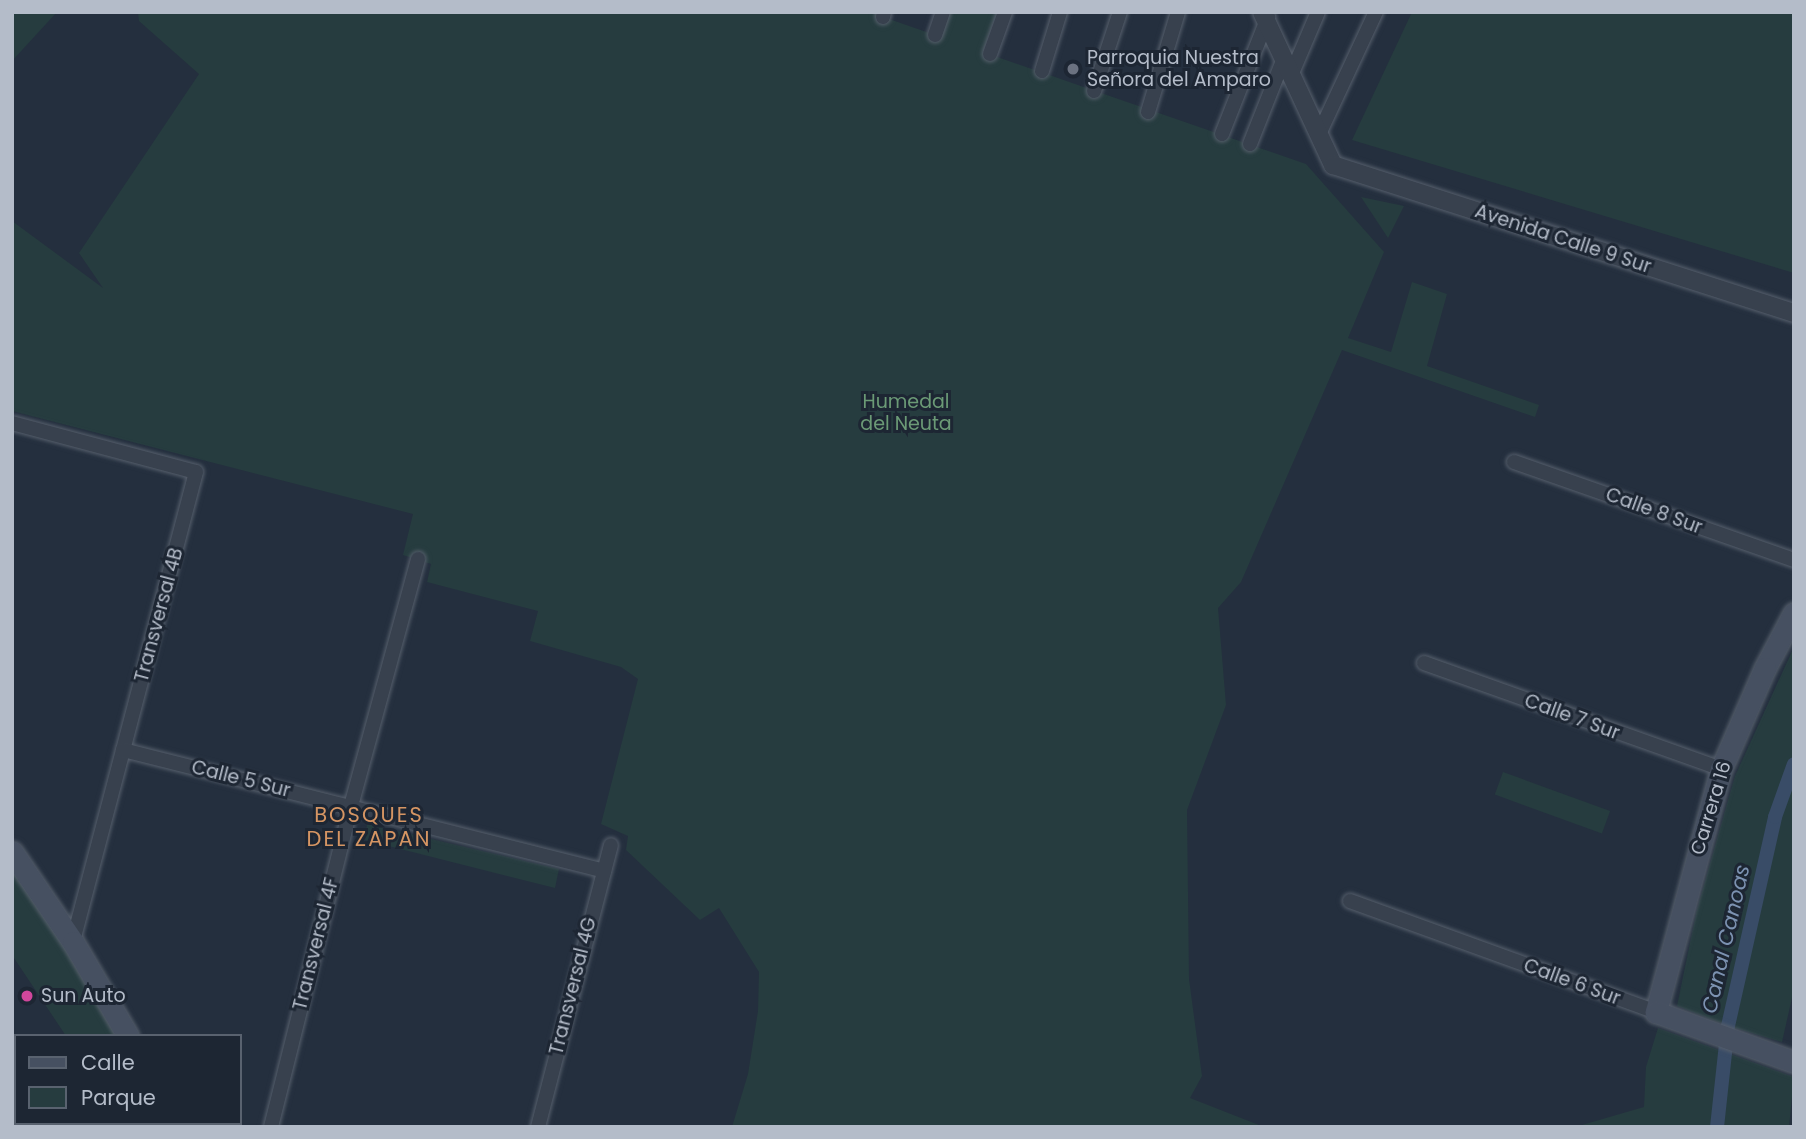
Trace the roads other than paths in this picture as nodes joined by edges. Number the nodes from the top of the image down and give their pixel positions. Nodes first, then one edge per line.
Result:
1 (943, 12) edge
2 (1004, 12) edge
3 (1060, 12) edge
4 (1119, 12) edge
5 (1178, 12) edge
6 (1318, 12) edge
7 (1376, 12) edge
8 (1266, 16) edge
9 (936, 35) dead end
10 (990, 54) dead end
11 (1288, 65) junction
12 (1042, 71) dead end
13 (1094, 91) dead end
14 (1148, 112) dead end
15 (1222, 134) dead end
16 (1319, 134) junction
17 (1250, 144) dead end
18 (1794, 313) edge
19 (12, 423) edge
20 (1514, 463) dead end
21 (418, 559) dead end
22 (1794, 560) edge
23 (1794, 613) edge
24 (1424, 663) dead end
25 (123, 750) junction
26 (1721, 769) junction
27 (351, 806) junction
28 (611, 845) dead end
29 (12, 852) edge
30 (604, 871) junction
31 (1350, 901) dead end
32 (73, 942) junction
33 (1656, 1012) junction
34 (127, 1034) edge
35 (1794, 1062) edge
36 (271, 1127) edge
37 (538, 1127) edge

1 - 9 street
2 - 10 street
3 - 12 street
4 - 13 street
5 - 14 street
6 - 11 street
7 - 16 street
8 - 11 street
8 - 15 street
11 - 16 street
11 - 17 street
16 - 18 street, Avenida Calle 9 Sur
19 - 25 street, Transversal 4B
20 - 22 street, Calle 8 Sur
21 - 27 street, Transversal 4F
23 - 26 main road, Carrera 16
24 - 26 street, Calle 7 Sur
25 - 27 street, Calle 5 Sur
25 - 32 street, Transversal 4B
26 - 33 main road, Carrera 16
27 - 30 street, Calle 5 Sur
27 - 36 street, Transversal 4F
28 - 30 street, Transversal 4G
29 - 32 main road
30 - 37 street, Transversal 4G
31 - 33 street, Calle 6 Sur
32 - 34 main road
33 - 35 main road, Calle 6 Sur

